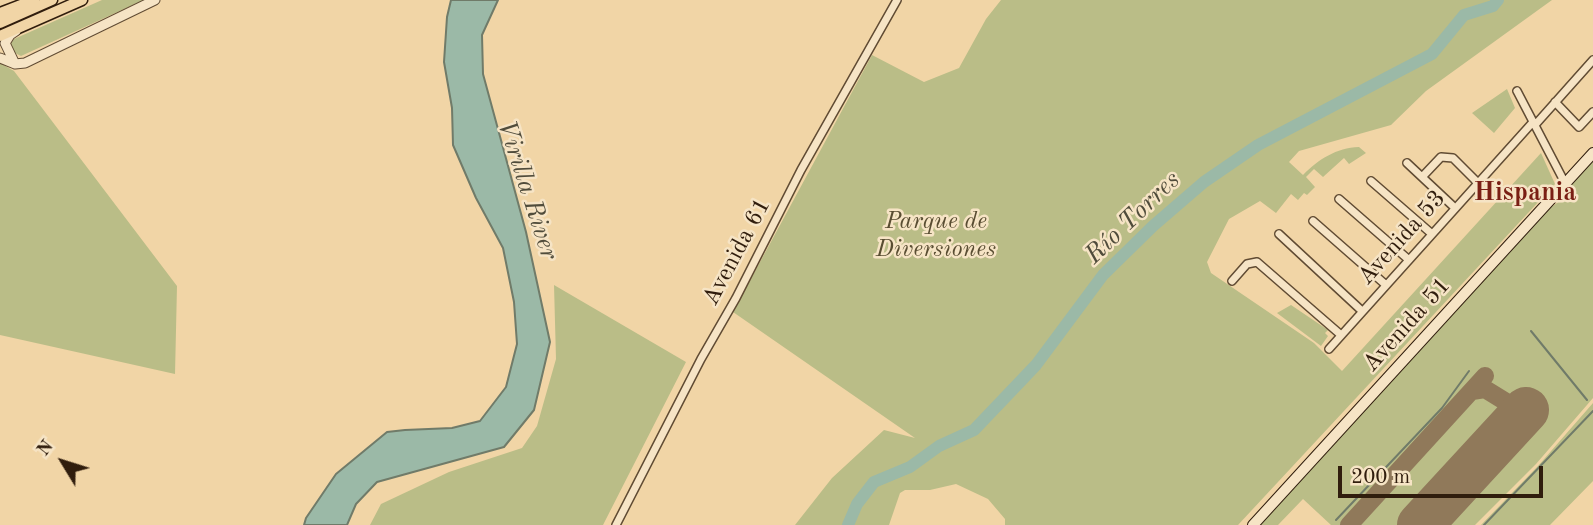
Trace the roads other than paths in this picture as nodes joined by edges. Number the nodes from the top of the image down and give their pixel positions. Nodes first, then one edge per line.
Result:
1 (34, 0) edge
2 (52, 0) edge
3 (82, 0) edge
4 (155, 0) edge
5 (897, 0) edge
6 (0, 13) edge
7 (35, 20) junction
8 (0, 23) edge
9 (0, 36) edge
10 (0, 58) edge
11 (1593, 60) edge
12 (15, 64) junction
13 (1517, 91) dead end
14 (1555, 102) junction
15 (1593, 111) edge
16 (1534, 123) junction
17 (1593, 153) edge
18 (1407, 163) dead end
19 (1423, 176) junction
20 (1371, 181) dead end
21 (1478, 183) junction
22 (1565, 183) junction
23 (1339, 199) dead end
24 (1455, 208) junction
25 (1313, 221) dead end
26 (1279, 234) dead end
27 (1432, 234) junction
28 (1409, 260) junction
29 (1232, 281) dead end
30 (1386, 285) junction
31 (1362, 311) junction
32 (1341, 335) junction
33 (1329, 349) dead end
34 (616, 525) edge
35 (1252, 525) edge

1 - 6 highway
2 - 8 highway
3 - 7 highway
4 - 12 street
5 - 34 street, Avenida 61
7 - 9 highway
7 - 12 street
10 - 12 street
11 - 14 street, Avenida 53
13 - 16 street
14 - 15 street
14 - 16 street, Avenida 53
16 - 21 street, Avenida 53
16 - 22 street
17 - 22 main road, Avenida 51
18 - 19 street
19 - 21 street
19 - 24 street
20 - 27 street
21 - 24 street, Avenida 53
22 - 35 main road, Avenida 51
23 - 28 street
24 - 27 street, Avenida 53
25 - 30 street
26 - 31 street
27 - 28 street, Avenida 53
28 - 30 street, Avenida 53
29 - 32 street
30 - 31 street, Avenida 53
31 - 32 street, Avenida 53
32 - 33 street, Avenida 53

